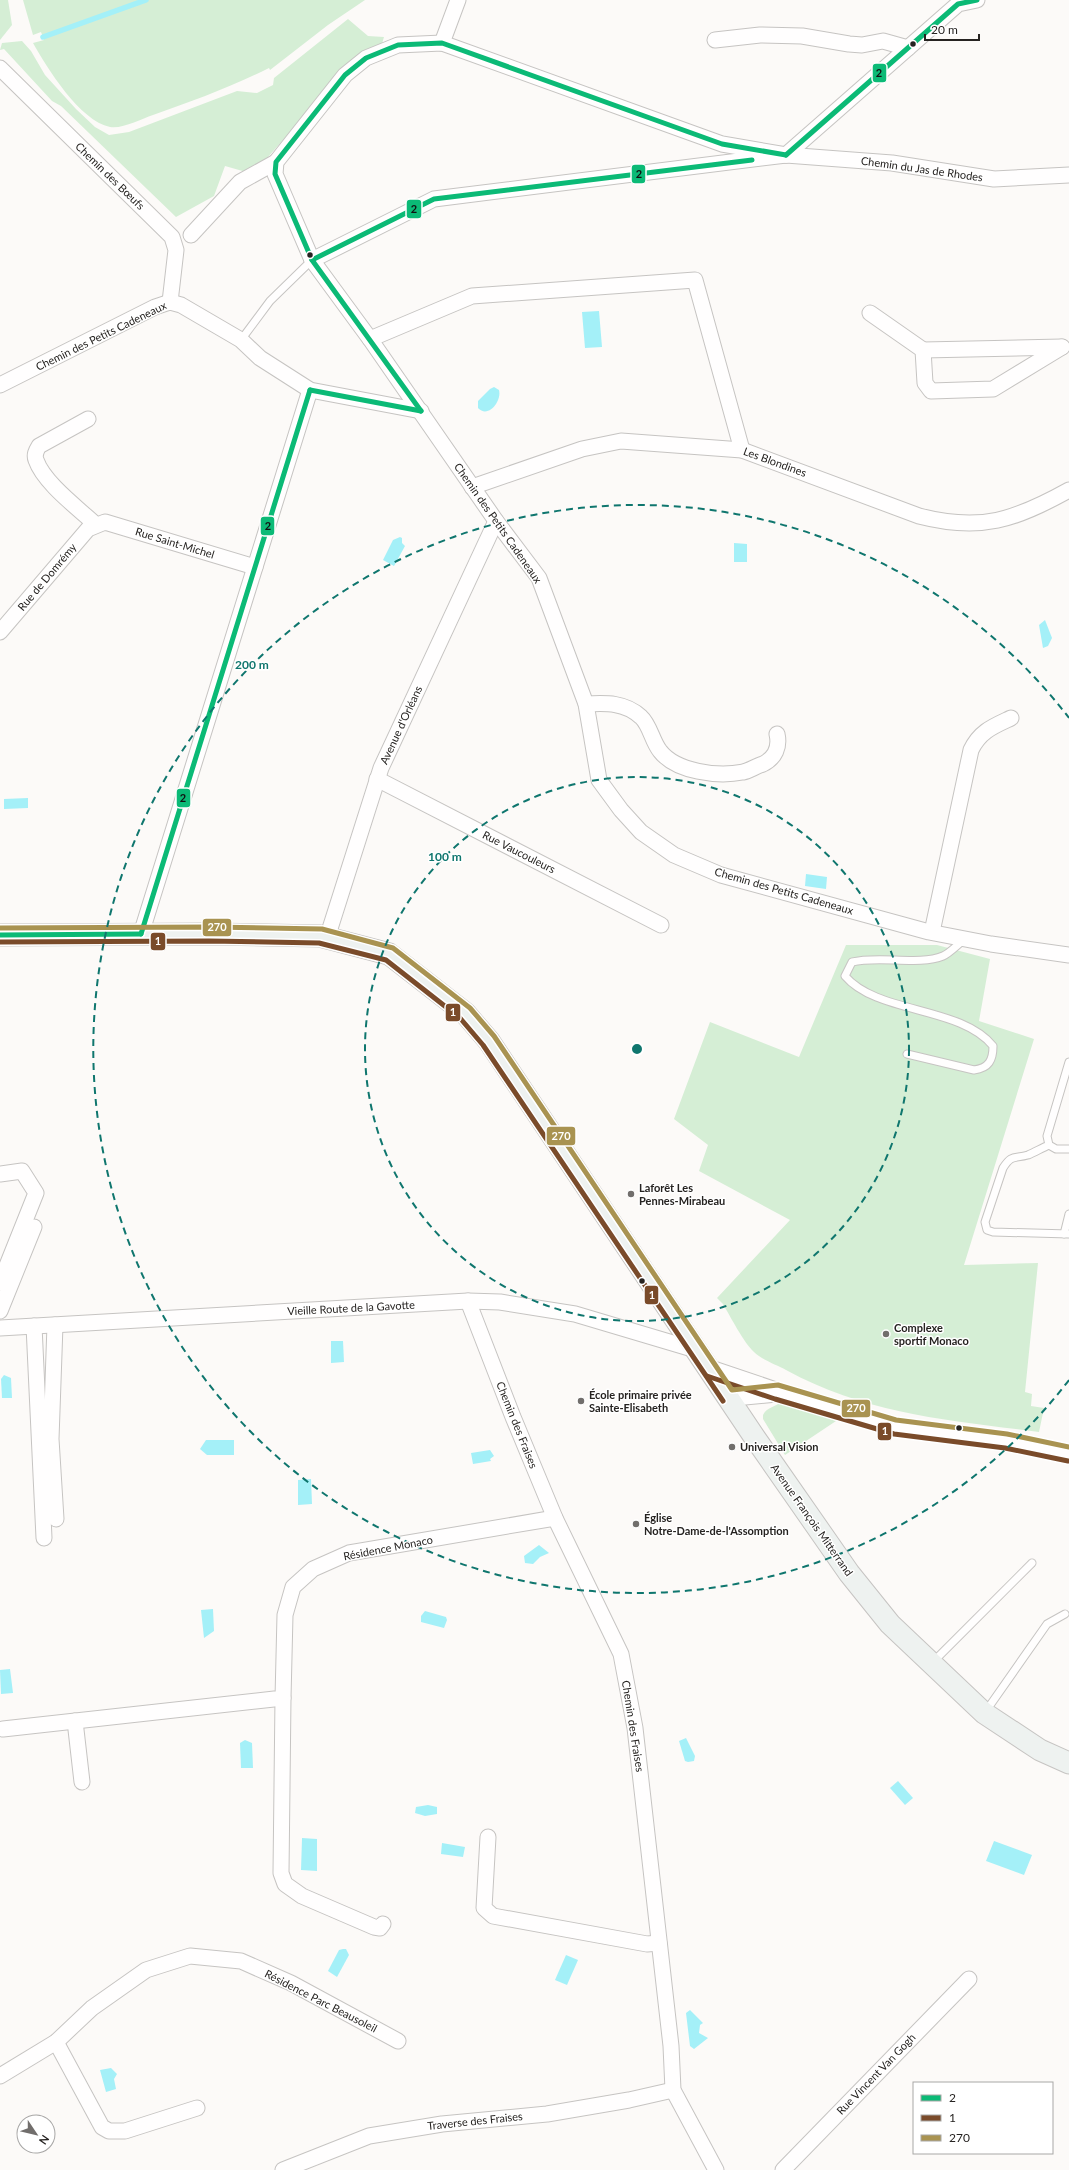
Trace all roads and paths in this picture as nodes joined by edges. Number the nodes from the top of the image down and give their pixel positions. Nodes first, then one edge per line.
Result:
1 (458, 0) edge
2 (977, 0) edge
3 (715, 40) dead end
4 (442, 43) junction
5 (908, 48) junction
6 (0, 68) edge
7 (786, 155) junction
8 (276, 162) junction
9 (1069, 175) edge
10 (191, 235) dead end
11 (312, 260) junction
12 (170, 302) junction
13 (870, 313) dead end
14 (370, 339) junction
15 (241, 340) junction
16 (1066, 348) edge
17 (923, 350) junction
18 (0, 385) edge
19 (310, 390) junction
20 (421, 411) junction
21 (88, 419) dead end
22 (742, 450) junction
23 (472, 487) junction
24 (1069, 490) edge
25 (496, 521) junction
26 (95, 524) junction
27 (255, 568) junction
28 (0, 632) edge
29 (586, 704) junction
30 (1011, 718) dead end
31 (777, 734) dead end
32 (377, 779) junction
33 (661, 925) dead end
34 (932, 932) junction
35 (0, 934) edge
36 (141, 934) junction
37 (327, 938) junction
38 (965, 939) junction
39 (1069, 955) edge
40 (907, 1054) dead end
41 (1069, 1062) edge
42 (1049, 1145) junction
43 (1069, 1149) edge
44 (0, 1174) edge
45 (1069, 1214) edge
46 (34, 1227) dead end
47 (1067, 1234) edge
48 (0, 1283) edge
49 (468, 1301) junction
50 (0, 1311) edge
51 (54, 1325) junction
52 (34, 1326) junction
53 (0, 1328) edge
54 (696, 1350) junction
55 (709, 1369) junction
56 (778, 1392) junction
57 (729, 1397) junction
58 (1069, 1454) edge
59 (555, 1518) junction
60 (56, 1519) dead end
61 (44, 1538) dead end
62 (1032, 1563) dead end
63 (1065, 1614) dead end
64 (931, 1663) junction
65 (283, 1698) junction
66 (984, 1713) junction
67 (75, 1721) junction
68 (3, 1729) dead end
69 (1069, 1763) edge
70 (82, 1782) dead end
71 (488, 1837) dead end
72 (383, 1924) dead end
73 (659, 1943) junction
74 (969, 1979) dead end
75 (398, 2041) dead end
76 (56, 2042) junction
77 (0, 2076) edge
78 (673, 2090) junction
79 (197, 2108) dead end
80 (283, 2170) edge
81 (716, 2170) edge
82 (783, 2170) edge

1 - 4 street
2 - 5 street
3 - 5 street
4 - 7 street
4 - 8 street
5 - 7 street
6 - 12 street, Chemin des Bœufs
7 - 9 street, Chemin du Jas de Rhodes
7 - 11 street, Chemin du Jas de Rhodes
8 - 10 street
8 - 11 street
11 - 14 street
11 - 15 lane
12 - 15 street, Chemin des Petits Cadeneaux
12 - 18 street, Chemin des Petits Cadeneaux
13 - 17 street
14 - 20 street
14 - 22 street
15 - 19 street, Chemin des Petits Cadeneaux
16 - 17 street
16 - 17 street
19 - 20 street, Chemin des Petits Cadeneaux
19 - 27 street
20 - 23 street, Chemin des Petits Cadeneaux
21 - 26 street
22 - 23 street, Les Blondines
22 - 24 street, Les Blondines
23 - 25 street, Chemin des Petits Cadeneaux
25 - 29 street, Chemin des Petits Cadeneaux
25 - 32 street, Avenue d'Orléans
26 - 27 street, Rue Saint-Michel
26 - 28 street, Rue de Domrémy
27 - 36 street
29 - 31 street
29 - 34 street, Chemin des Petits Cadeneaux
30 - 34 street
32 - 33 street, Rue Vaucouleurs
32 - 37 street, Avenue d'Orléans
34 - 38 street, Chemin des Petits Cadeneaux
35 - 36 main road, Avenue François Mitterrand
36 - 37 main road, Avenue François Mitterrand
37 - 54 main road, Avenue François Mitterrand
38 - 39 street, Chemin des Petits Cadeneaux
38 - 40 lane
41 - 42 lane
42 - 43 lane
42 - 47 lane
44 - 48 street
45 - 47 lane
46 - 50 street
49 - 51 street, Vieille Route de la Gavotte
49 - 54 street, Vieille Route de la Gavotte
49 - 59 street, Chemin des Fraises
51 - 52 street, Vieille Route de la Gavotte
51 - 60 street
52 - 53 street, Vieille Route de la Gavotte
52 - 61 street
54 - 55 main road, Avenue François Mitterrand
55 - 56 street
55 - 57 main road, Avenue François Mitterrand
56 - 57 street
56 - 58 street
57 - 64 main road, Avenue François Mitterrand
59 - 65 street, Résidence Monaco
59 - 73 street, Chemin des Fraises
62 - 64 lane
63 - 66 lane
64 - 66 main road, Avenue François Mitterrand
65 - 67 street
65 - 72 street, Résidence Monaco
66 - 69 main road, Avenue François Mitterrand
67 - 68 street
67 - 70 street
71 - 73 street
73 - 78 street, Chemin des Fraises
74 - 82 street, Rue Vincent Van Gogh
75 - 76 street, Résidence Parc Beausoleil
76 - 77 street, Résidence Parc Beausoleil
76 - 79 street
78 - 80 street, Traverse des Fraises
78 - 81 street, Chemin des Fraises

